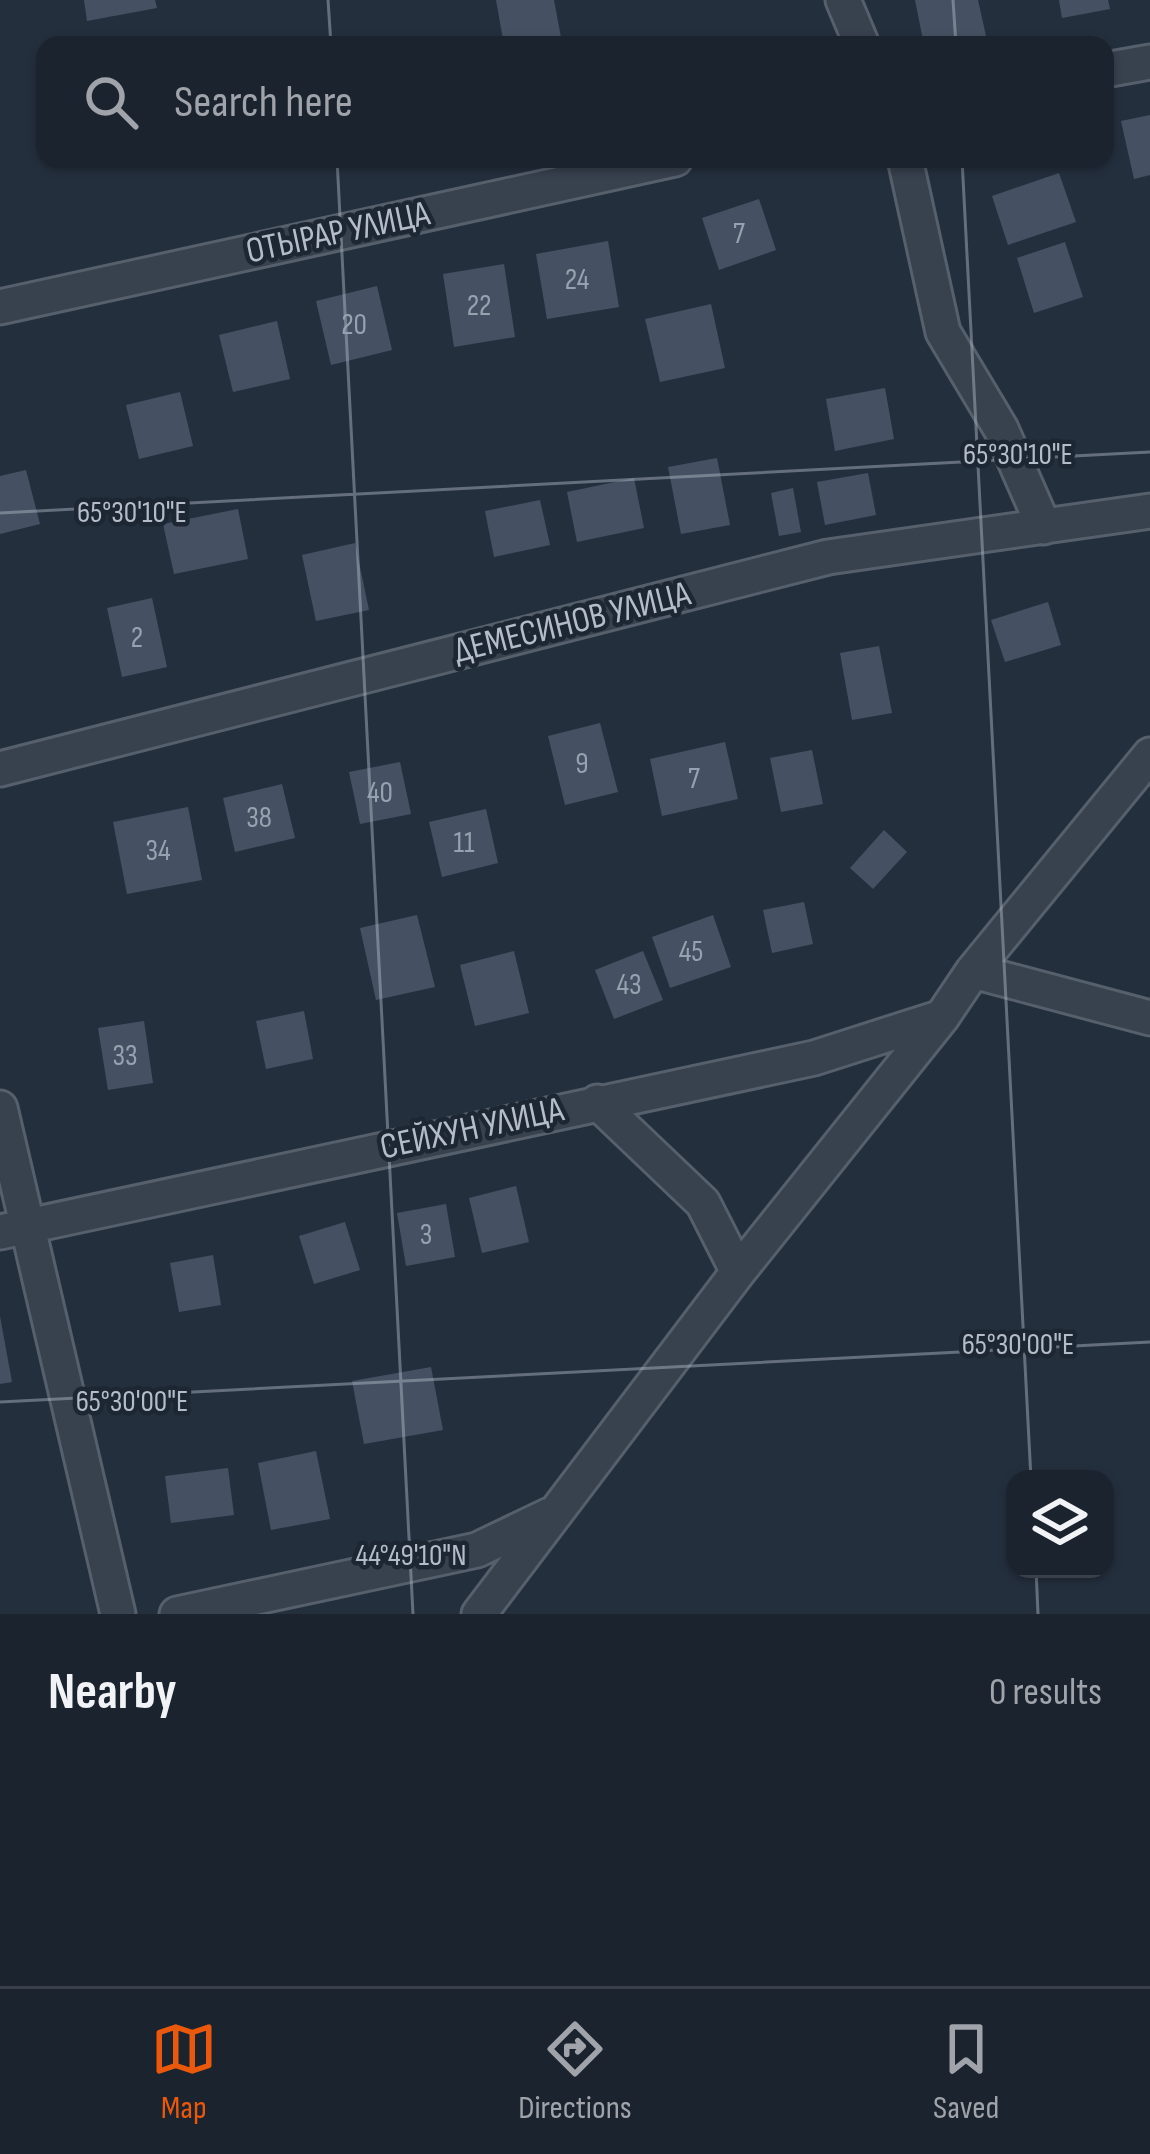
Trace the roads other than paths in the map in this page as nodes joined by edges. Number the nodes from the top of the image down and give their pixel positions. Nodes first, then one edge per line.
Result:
1 (843, 0) edge
2 (858, 36) edge
3 (1150, 62) edge
4 (1114, 68) edge
5 (634, 168) edge
6 (907, 168) edge
7 (0, 307) edge
8 (1150, 511) edge
9 (1044, 527) junction
10 (1150, 755) edge
11 (0, 769) edge
12 (973, 971) junction
13 (942, 1017) junction
14 (1150, 1018) edge
15 (597, 1102) junction
16 (0, 1108) edge
17 (14, 1229) edge
18 (738, 1273) junction
19 (561, 1510) junction
20 (118, 1614) edge
21 (177, 1614) edge
22 (478, 1614) edge

1 - 2 street
3 - 4 street
5 - 7 street, ОТЫРАР УЛИЦА
6 - 9 street
8 - 9 street, ДЕМЕСИНОВ УЛИЦА
9 - 11 street, ДЕМЕСИНОВ УЛИЦА
10 - 12 street
12 - 13 street
12 - 14 street
13 - 15 street, СЕЙХУН УЛИЦА
13 - 18 street
15 - 17 street, СЕЙХУН УЛИЦА
15 - 18 street
16 - 17 street
17 - 20 street
18 - 19 street
19 - 21 street
19 - 22 street

